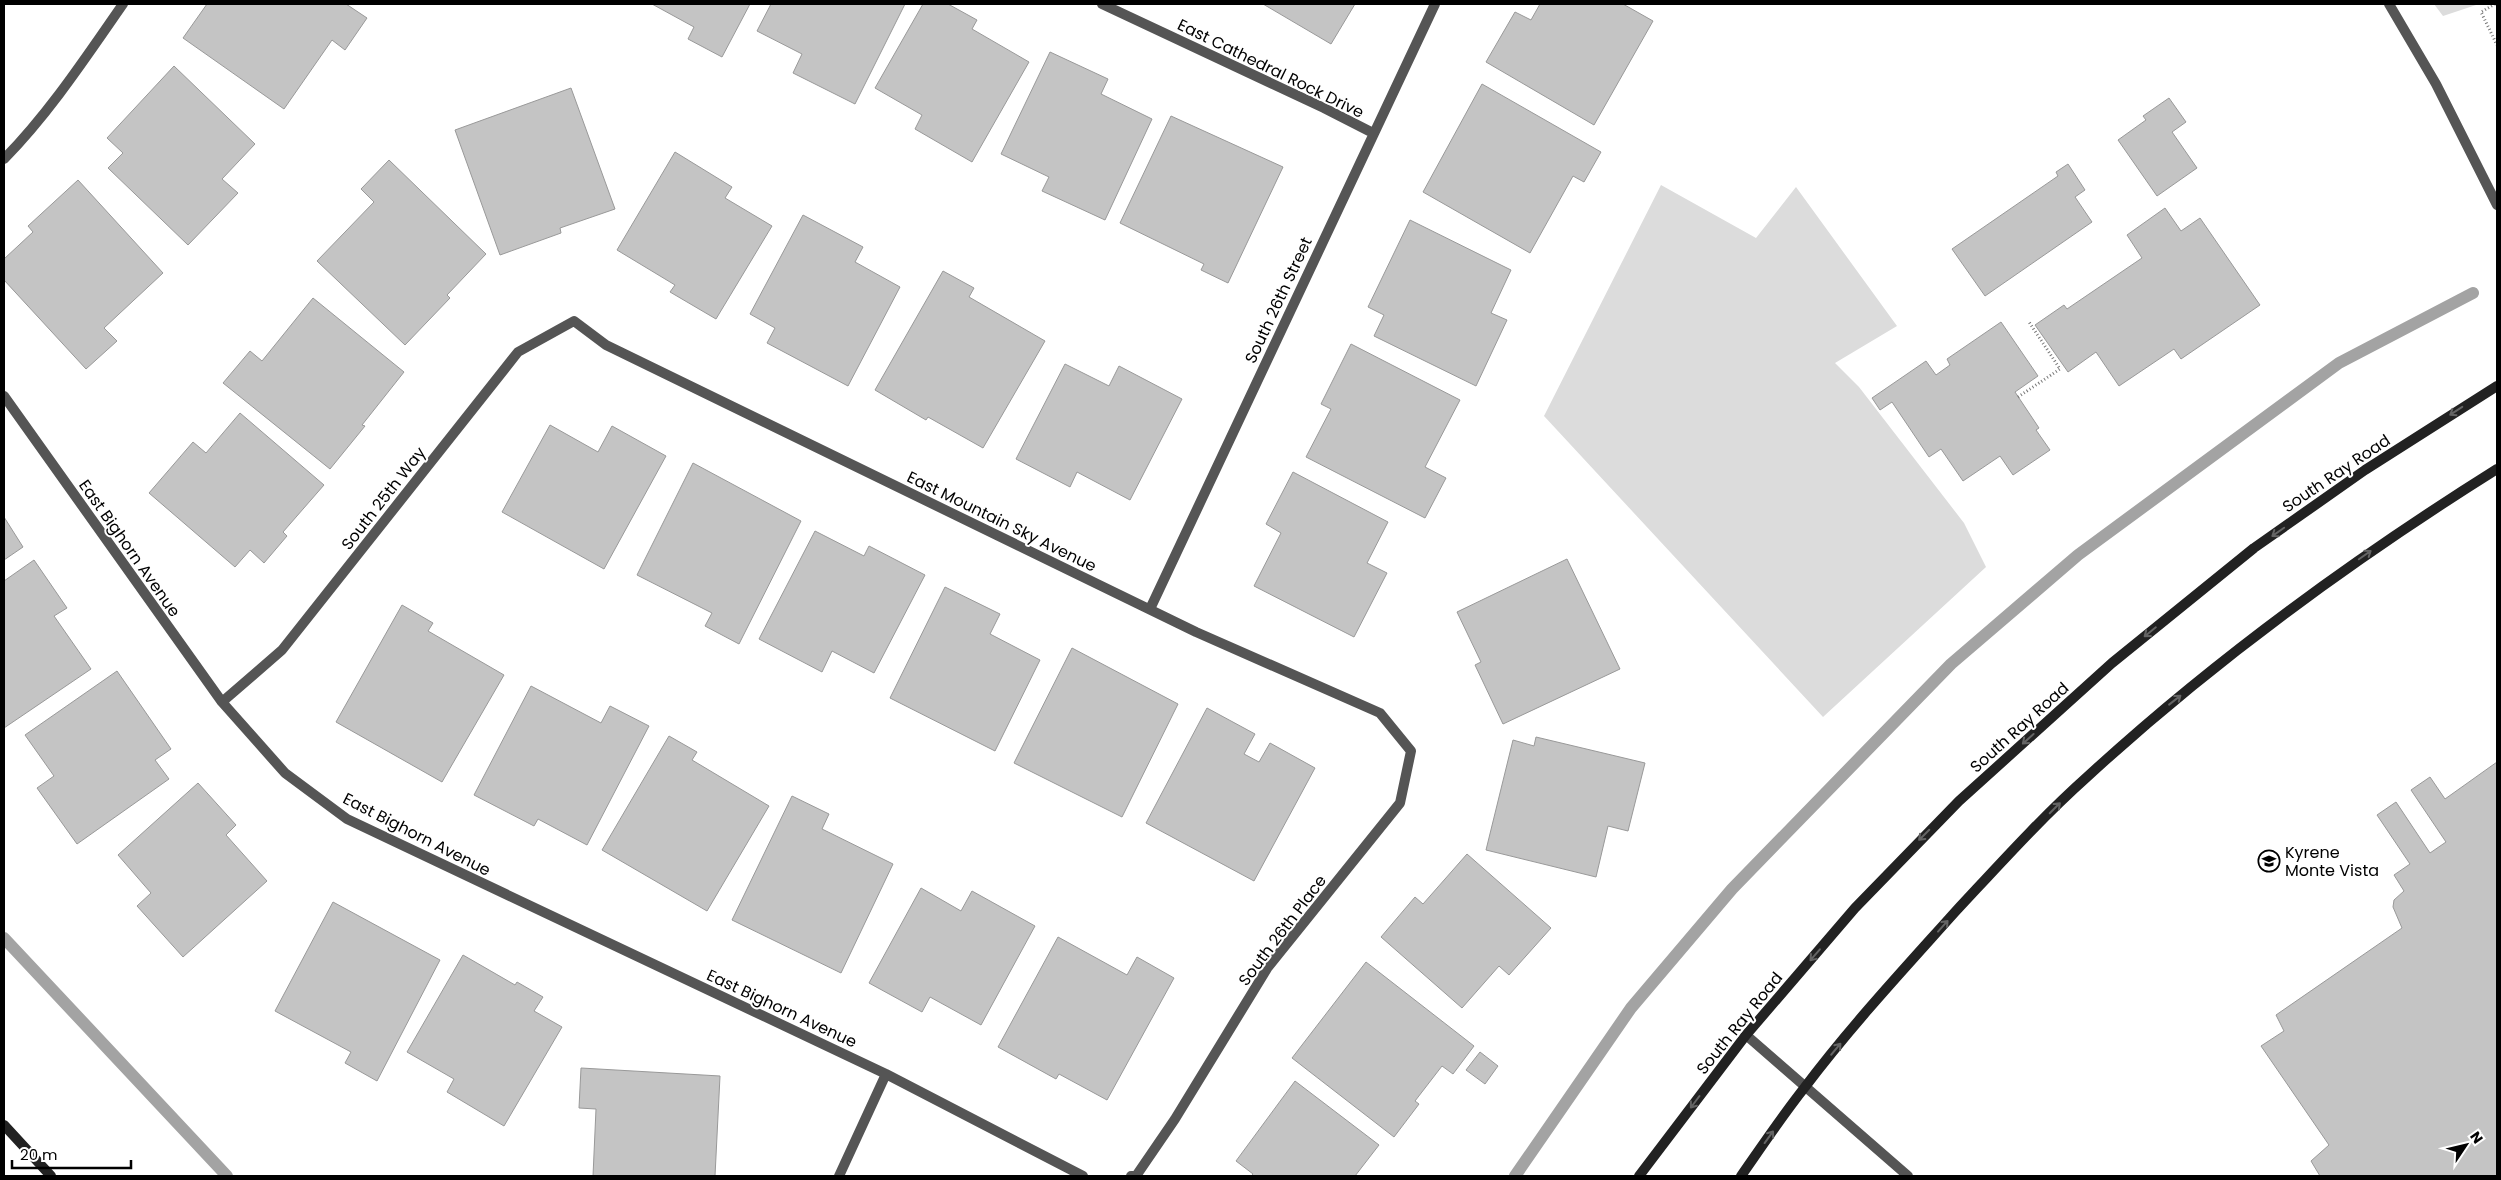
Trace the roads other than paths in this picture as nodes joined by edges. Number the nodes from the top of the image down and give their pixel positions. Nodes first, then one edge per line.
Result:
1 (123, 4) edge
2 (1102, 4) edge
3 (1435, 4) edge
4 (2389, 4) edge
5 (1373, 134) junction
6 (4, 158) edge
7 (2497, 205) edge
8 (574, 321) joint
9 (2497, 386) edge
10 (4, 396) edge
11 (2497, 469) edge
12 (1150, 609) junction
13 (222, 702) junction
14 (1412, 751) joint
15 (1746, 1035) junction
16 (886, 1074) junction
17 (1805, 1086) junction
18 (4, 1125) edge
19 (51, 1176) edge
20 (839, 1176) edge
21 (1083, 1176) edge
22 (1132, 1176) edge
23 (1136, 1176) edge
24 (1640, 1176) edge
25 (1740, 1176) edge
26 (1908, 1176) edge

1 - 6 street
2 - 5 street, East Cathedral Rock Drive
3 - 5 street, South 26th Street
4 - 7 street
5 - 12 street, South 26th Street
8 - 12 street, East Mountain Sky Avenue
8 - 13 street, South 25th Way
9 -> 15 main road, South Ray Road
10 - 13 street, East Bighorn Avenue
17 -> 11 main road
12 - 14 street, East Mountain Sky Avenue
13 - 16 street, East Bighorn Avenue
14 - 23 street, South 26th Place
15 - 17 street
15 -> 24 main road, South Ray Road
16 - 20 street
16 - 21 street, East Bighorn Avenue
25 -> 17 main road
17 - 26 street
18 - 19 main road
22 - 23 street

